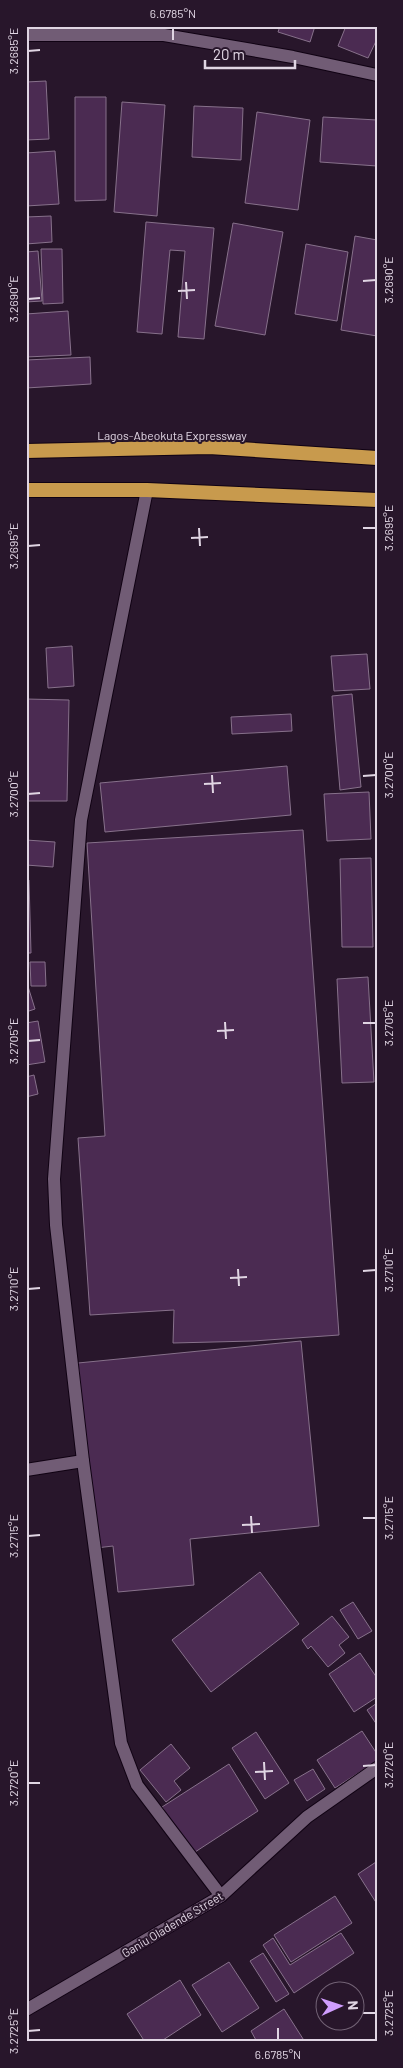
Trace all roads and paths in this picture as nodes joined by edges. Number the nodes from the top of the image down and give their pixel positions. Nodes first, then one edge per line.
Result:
1 (26, 35) edge
2 (377, 75) edge
3 (26, 451) edge
4 (377, 458) edge
5 (26, 490) edge
6 (146, 490) junction
7 (377, 500) edge
8 (83, 1461) junction
9 (26, 1470) edge
10 (377, 1768) edge
11 (221, 1896) junction
12 (26, 2010) edge

1 - 2 main road
3 - 4 highway, Lagos-Abeokuta Expressway
5 - 6 highway
6 - 7 highway
6 - 8 main road
8 - 9 main road
8 - 11 main road
10 - 11 main road, Ganiu Oladende Street
11 - 12 main road, Ganiu Oladende Street

